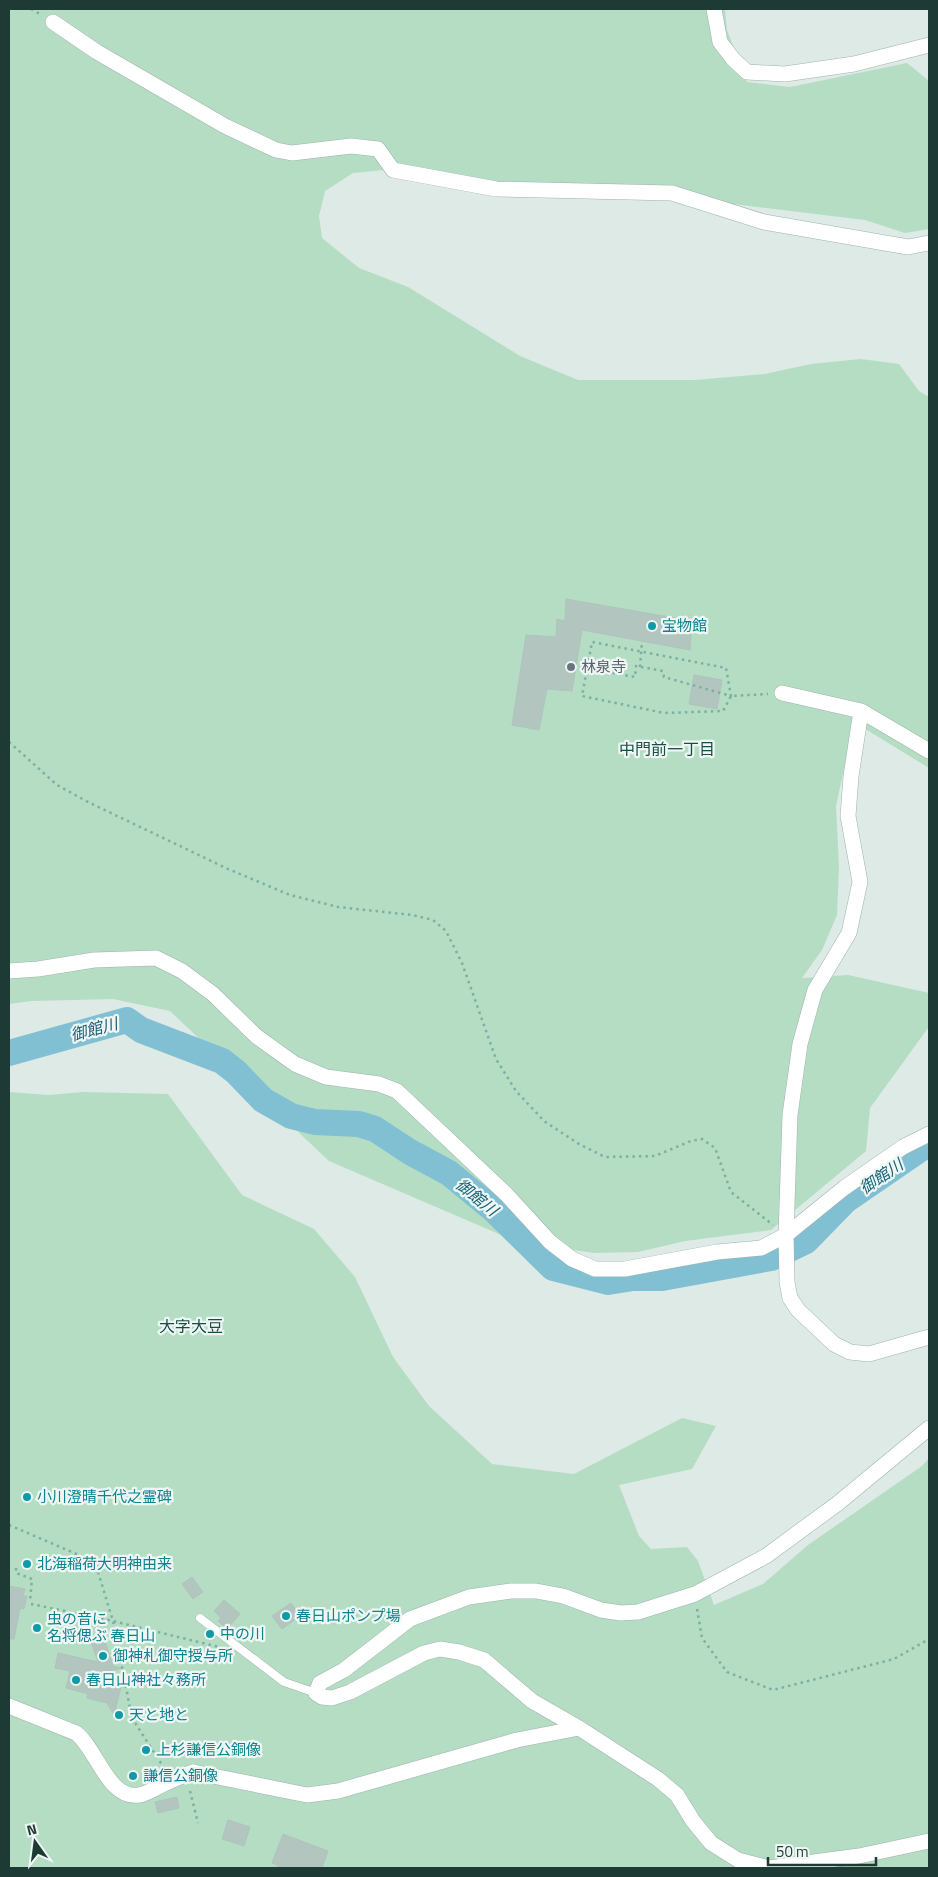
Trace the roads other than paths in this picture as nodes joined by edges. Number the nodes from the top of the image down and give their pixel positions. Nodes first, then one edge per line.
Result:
1 (714, 9) edge
2 (53, 22) dead end
3 (929, 45) edge
4 (929, 243) edge
5 (782, 693) road end
6 (861, 711) junction
7 (929, 751) edge
8 (9, 971) edge
9 (929, 1134) edge
10 (786, 1235) junction
11 (929, 1337) edge
12 (929, 1428) edge
13 (200, 1618) dead end
14 (316, 1693) junction
15 (9, 1706) edge
16 (579, 1728) junction
17 (929, 1841) edge

1 - 3 street
2 - 4 street
5 - 6 street
6 - 7 street
6 - 10 street
8 - 10 street
9 - 10 street
10 - 11 street
12 - 14 street
13 - 14 lane
14 - 16 street
15 - 16 street
16 - 17 street

